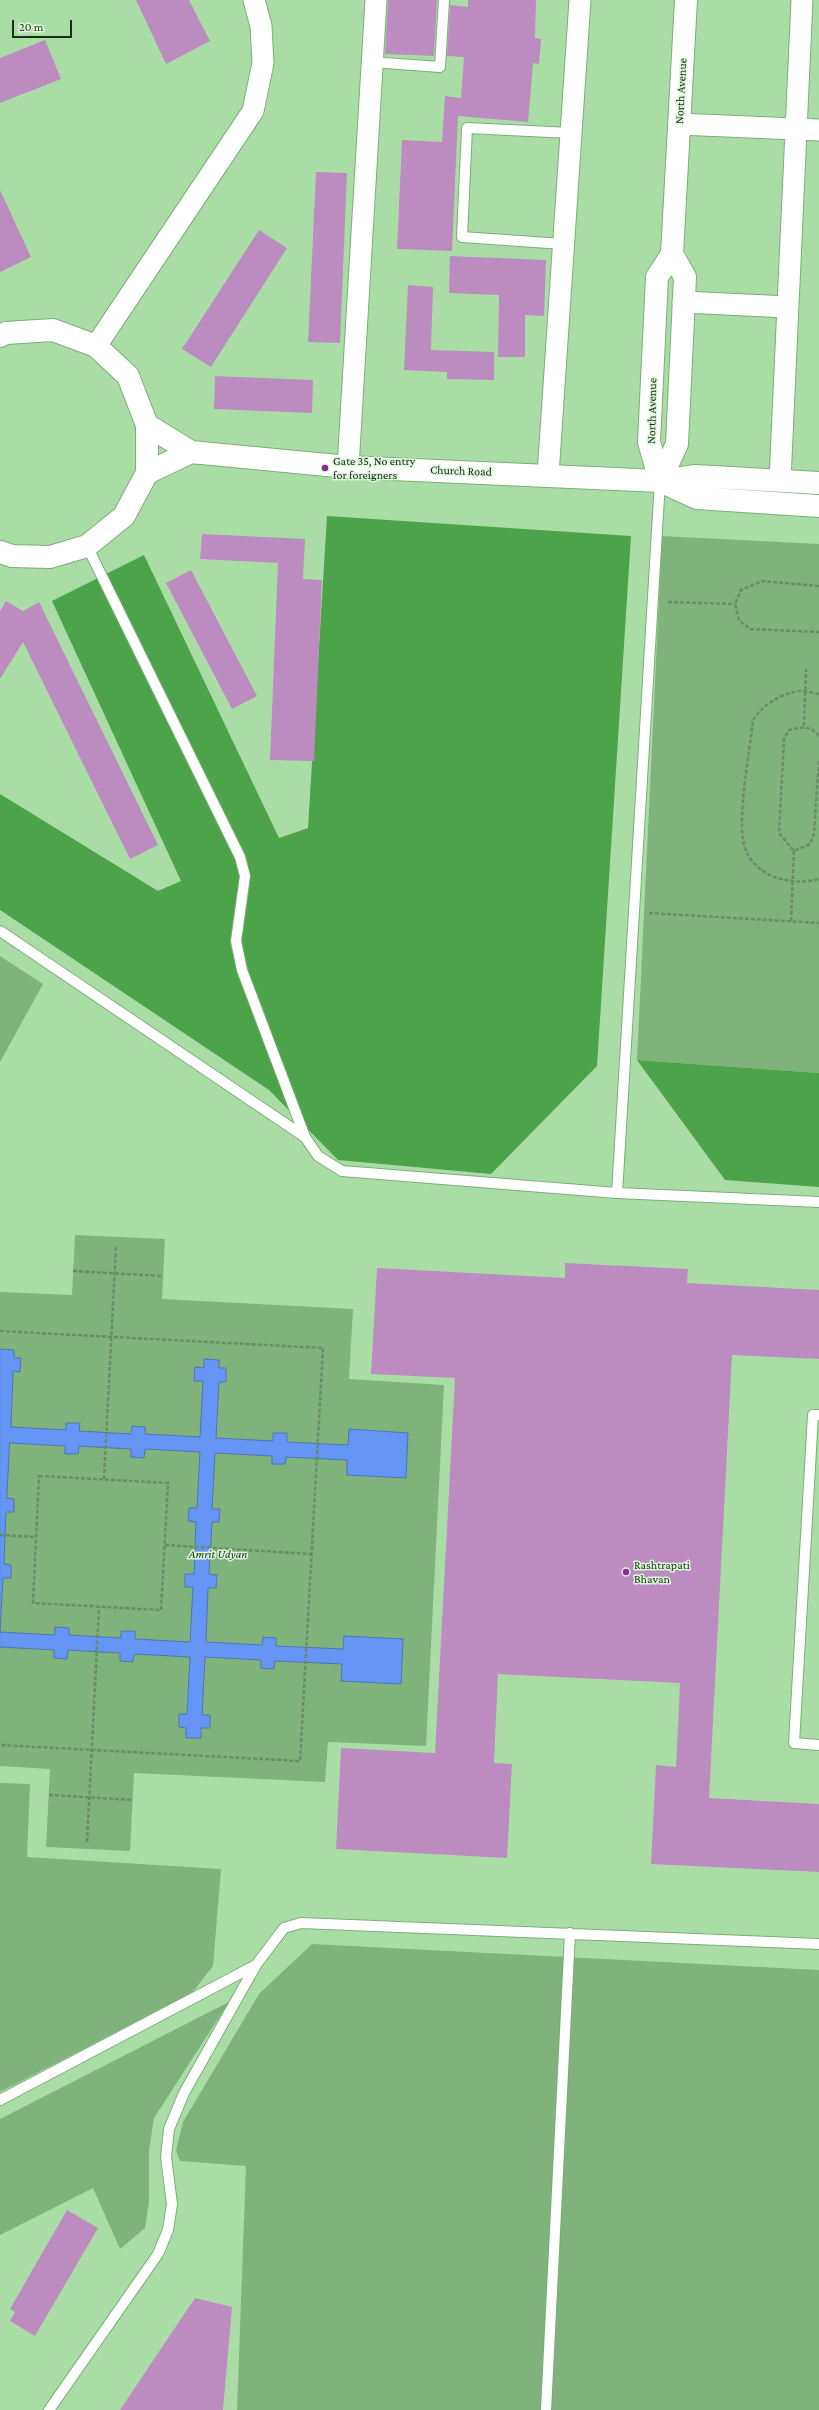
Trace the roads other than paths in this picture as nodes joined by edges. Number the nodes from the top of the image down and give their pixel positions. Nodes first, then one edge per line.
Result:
1 (254, 0) edge
2 (376, 0) edge
3 (444, 0) edge
4 (580, 0) edge
5 (686, 0) edge
6 (802, 0) edge
7 (372, 62) junction
8 (679, 124) junction
9 (796, 129) junction
10 (819, 130) edge
11 (571, 133) junction
12 (563, 244) junction
13 (672, 254) junction
14 (684, 302) junction
15 (788, 307) junction
16 (2, 332) edge
17 (96, 346) junction
18 (147, 425) junction
19 (191, 452) junction
20 (348, 467) junction
21 (147, 473) junction
22 (548, 475) junction
23 (780, 480) junction
24 (660, 481) junction
25 (819, 483) edge
26 (819, 506) edge
27 (87, 546) junction
28 (0, 552) edge
29 (0, 931) edge
30 (306, 1137) junction
31 (617, 1192) junction
32 (819, 1202) edge
33 (819, 1415) edge
34 (819, 1744) edge
35 (570, 1933) junction
36 (819, 1944) edge
37 (256, 1965) junction
38 (0, 2100) edge
39 (49, 2410) edge
40 (546, 2410) edge

1 - 17 street
2 - 7 street
3 - 7 lane
4 - 11 street
5 - 8 street, North Avenue
6 - 9 street
7 - 20 street
8 - 9 street
8 - 13 street, North Avenue
9 - 10 street
9 - 15 street
11 - 12 street
11 - 12 lane
12 - 22 street
13 - 14 street, North Avenue
13 - 24 street, North Avenue
14 - 15 street
14 - 24 street, North Avenue
15 - 23 street
16 - 17 street
17 - 18 street
18 - 19 street, Church Road
18 - 21 street
19 - 20 street, Church Road
19 - 21 street
20 - 22 street, Church Road
21 - 27 street
22 - 24 street, Church Road
23 - 24 street, Church Road
23 - 25 street, Church Road
24 - 26 street, Church Road
24 - 31 lane
27 - 28 street
27 - 30 lane
29 - 30 lane
30 - 31 lane
31 - 32 lane
33 - 34 lane
35 - 36 lane
35 - 37 lane
35 - 40 lane
37 - 38 lane
37 - 39 lane

